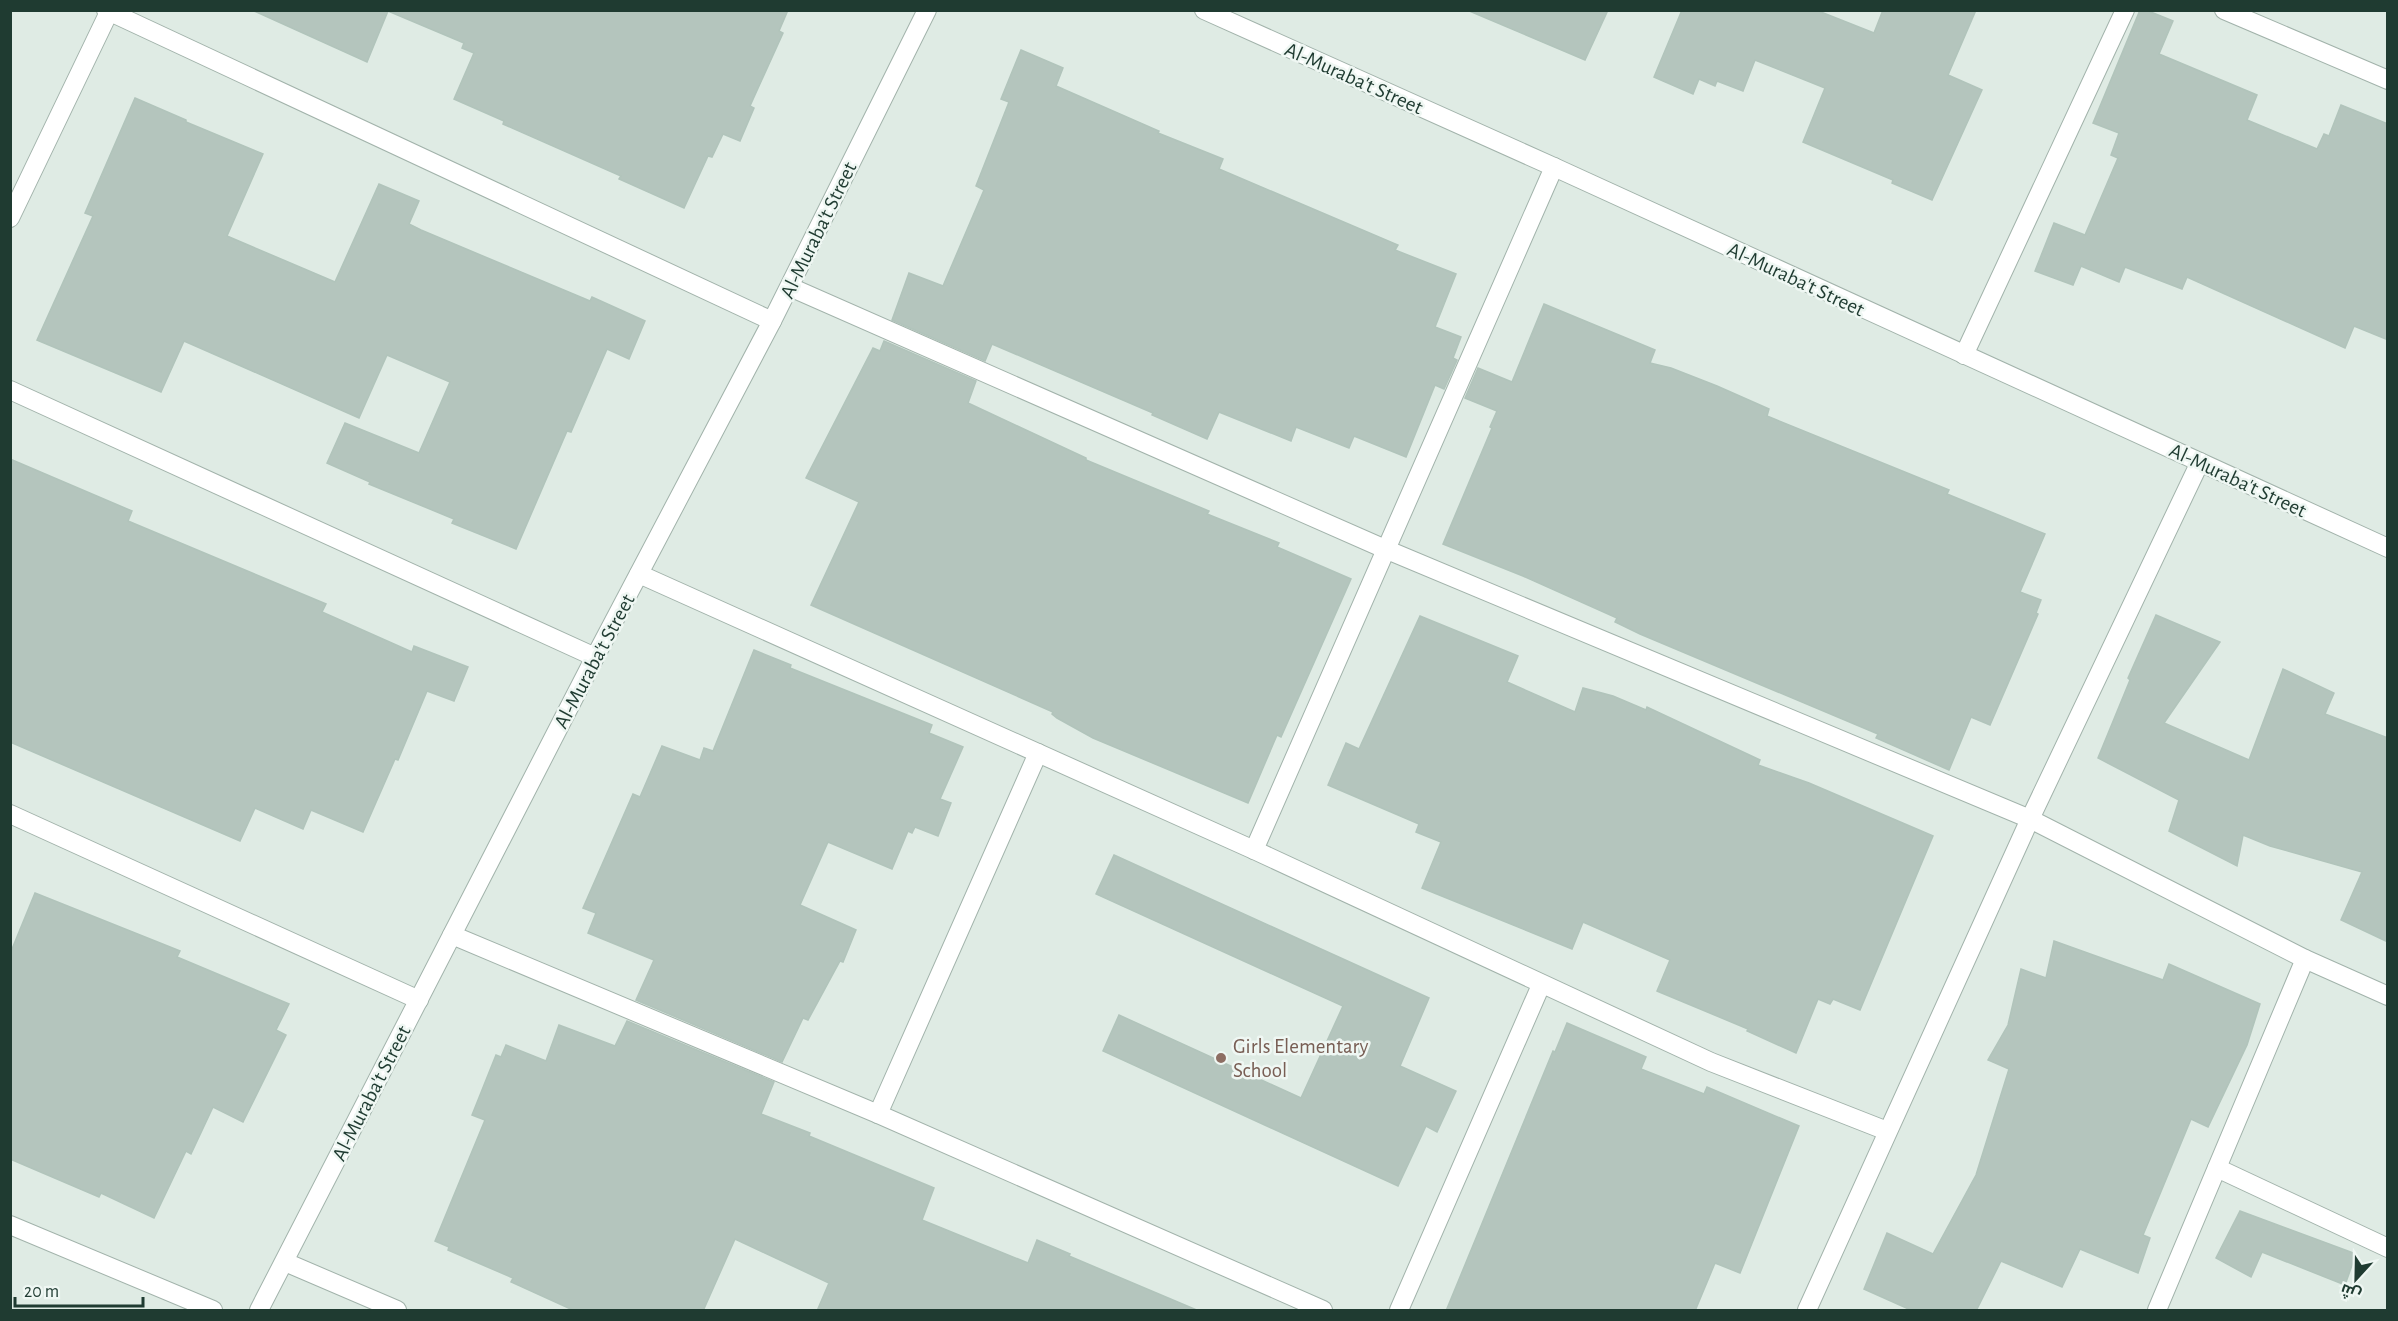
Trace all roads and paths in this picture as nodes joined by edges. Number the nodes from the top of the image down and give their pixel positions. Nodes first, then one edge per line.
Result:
1 (927, 10) edge
2 (1204, 10) edge
3 (2125, 10) edge
4 (2224, 10) edge
5 (108, 11) edge
6 (2388, 80) edge
7 (1554, 167) junction
8 (10, 218) edge
9 (790, 287) junction
10 (772, 321) junction
11 (1964, 355) junction
12 (10, 390) edge
13 (2200, 462) junction
14 (2388, 548) edge
15 (1385, 549) junction
16 (639, 574) junction
17 (595, 657) junction
18 (1038, 753) junction
19 (10, 814) edge
20 (2030, 819) junction
21 (1254, 850) junction
22 (452, 935) junction
23 (2305, 959) junction
24 (1541, 985) junction
25 (2388, 996) edge
26 (419, 1000) junction
27 (878, 1114) junction
28 (1887, 1131) junction
29 (2217, 1168) junction
30 (10, 1225) edge
31 (2388, 1248) edge
32 (285, 1262) junction
33 (213, 1311) edge
34 (259, 1311) edge
35 (397, 1311) edge
36 (1323, 1311) edge
37 (1399, 1311) edge
38 (1807, 1311) edge
39 (2157, 1311) edge

1 - 9 street, Al-Muraba't Street
2 - 7 street, Al-Muraba't Street
3 - 11 street
4 - 6 street
5 - 8 street
5 - 10 street
7 - 11 street, Al-Muraba't Street
7 - 15 street
9 - 10 street, Al-Muraba't Street
9 - 15 street
10 - 16 street, Al-Muraba't Street
11 - 13 street, Al-Muraba't Street
12 - 17 street
13 - 14 street, Al-Muraba't Street
13 - 20 street
15 - 20 street
15 - 21 street
16 - 17 street, Al-Muraba't Street
16 - 18 street
17 - 22 street, Al-Muraba't Street
18 - 21 street
18 - 27 street
19 - 26 street
20 - 23 street
20 - 28 street
21 - 24 street
22 - 26 street, Al-Muraba't Street
22 - 27 street
23 - 25 street
23 - 29 street
24 - 28 street
24 - 37 street
26 - 32 street, Al-Muraba't Street
27 - 36 street
28 - 38 street
29 - 31 street
29 - 39 street
30 - 33 street
32 - 34 street, Al-Muraba't Street
32 - 35 street

